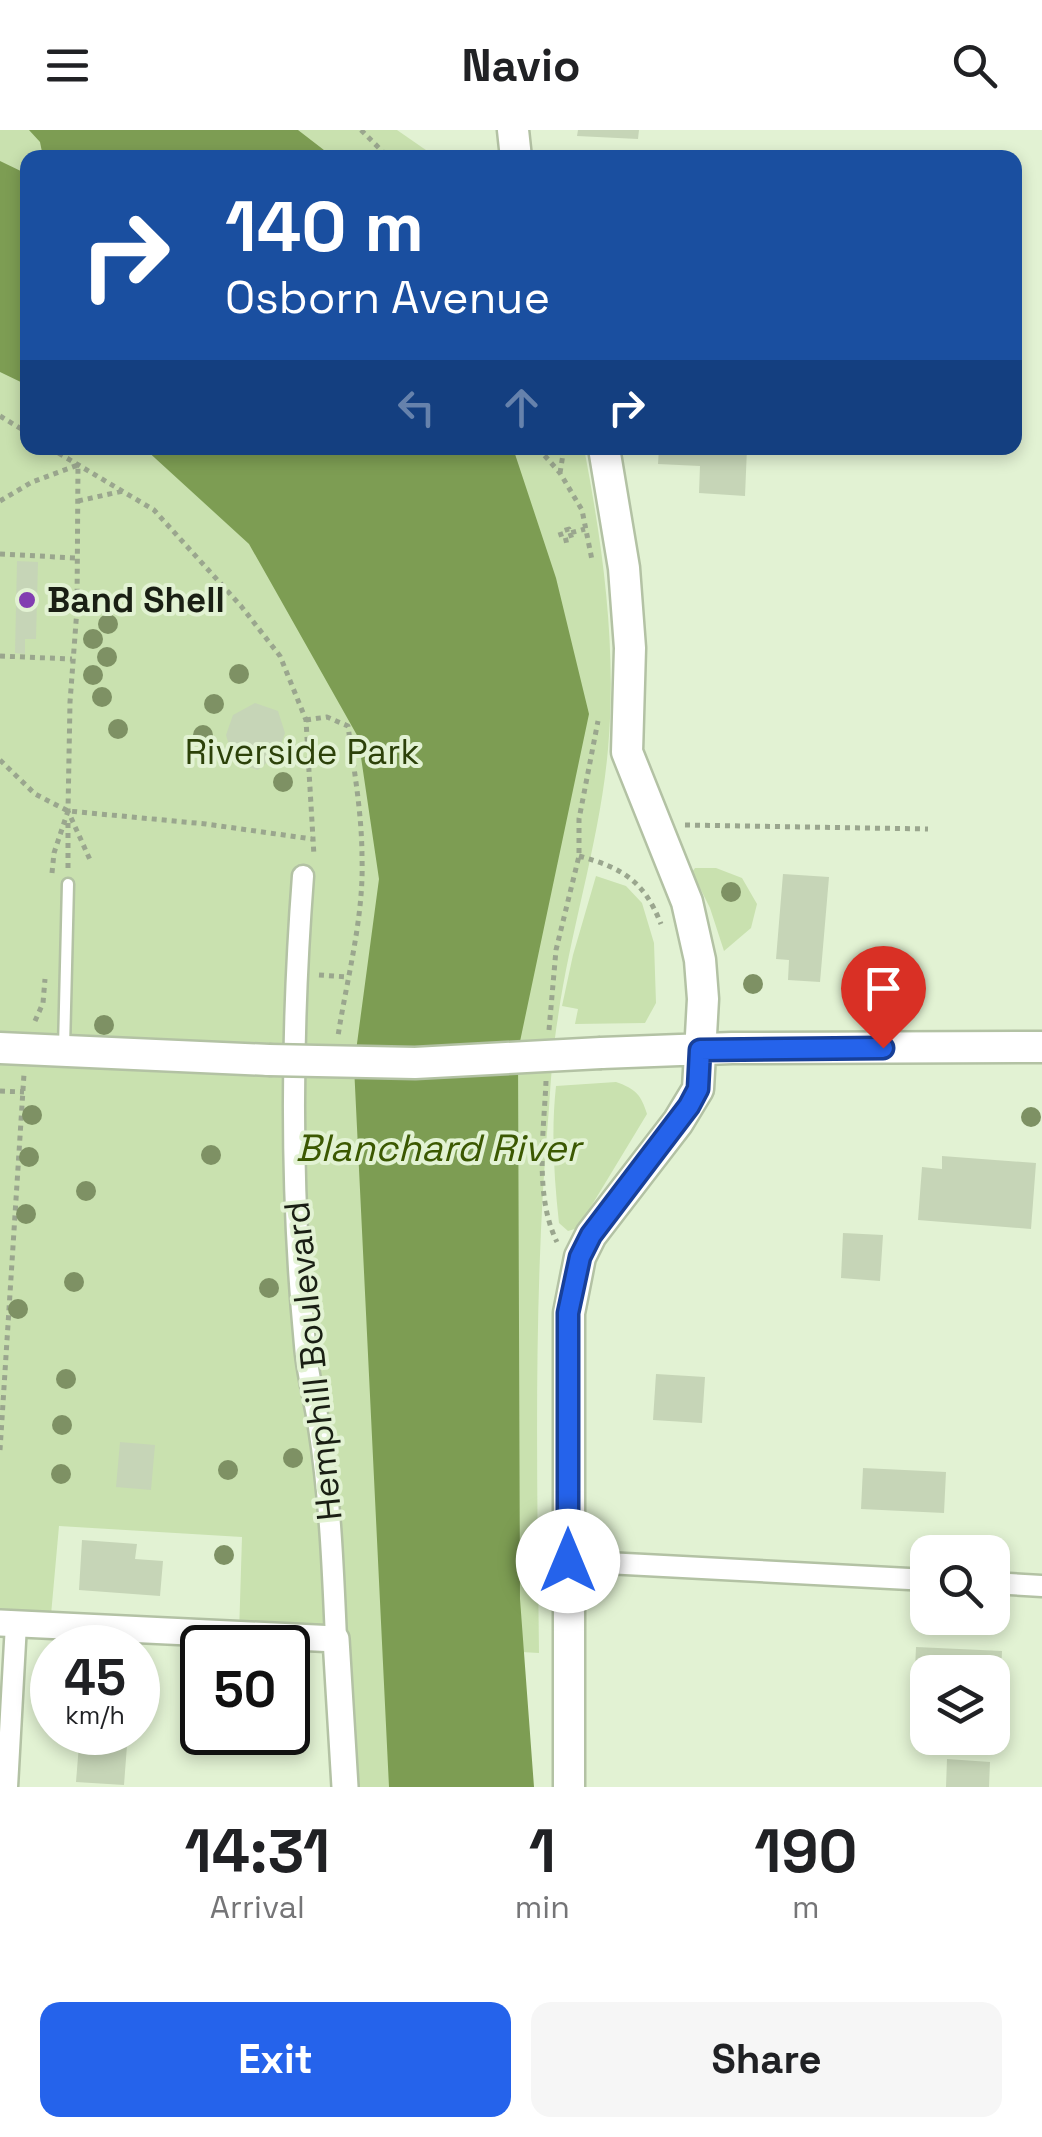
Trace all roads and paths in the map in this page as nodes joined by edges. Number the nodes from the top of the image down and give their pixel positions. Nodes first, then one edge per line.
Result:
1 (360, 130) edge
2 (381, 150) edge
3 (62, 455) edge
4 (541, 455) edge
5 (563, 455) edge
6 (605, 455) edge
7 (78, 464) junction
8 (560, 473) junction
9 (123, 491) junction
10 (78, 501) junction
11 (0, 502) edge
12 (585, 529) junction
13 (570, 534) dead end
14 (0, 554) edge
15 (76, 558) junction
16 (592, 566) dead end
17 (0, 656) edge
18 (73, 659) junction
19 (599, 712) dead end
20 (306, 720) junction
21 (0, 760) edge
22 (68, 810) junction
23 (928, 829) dead end
24 (658, 830) junction
25 (312, 839) junction
26 (579, 856) junction
27 (90, 862) dead end
28 (303, 876) joint
29 (68, 884) joint
30 (665, 934) dead end
31 (548, 1046) dead end
32 (1042, 1047) edge
33 (12, 1048) edge
34 (700, 1050) junction
35 (64, 1051) junction
36 (335, 1054) dead end
37 (547, 1064) dead end
38 (0, 1091) edge
39 (24, 1092) junction
40 (580, 1257) junction
41 (4, 1321) edge
42 (0, 1450) edge
43 (568, 1561) junction
44 (910, 1579) edge
45 (1010, 1584) edge
46 (1042, 1586) edge
47 (8, 1624) edge
48 (336, 1639) junction
49 (7, 1787) edge
50 (345, 1787) edge
51 (569, 1787) edge

1 - 2 path
3 - 7 path
4 - 8 path
5 - 8 path
6 - 24 main road
7 - 9 path
7 - 10 path
7 - 11 path
8 - 12 path
9 - 10 path
9 - 20 path
10 - 15 path
12 - 13 path
12 - 16 path
14 - 15 path
15 - 18 path
17 - 18 path
18 - 22 path
19 - 26 path
20 - 25 path
20 - 36 path
21 - 22 path
22 - 25 path
22 - 27 path
22 - 29 path
23 - 24 path
24 - 34 main road
25 - 28 path
26 - 30 path
26 - 31 path
28 - 48 street, Hemphill Boulevard
29 - 35 lane
32 - 34 main road
33 - 35 main road
33 - 39 path
34 - 35 main road, bridge
34 - 40 main road
37 - 40 path
38 - 39 path
39 - 41 path
40 - 43 main road
41 - 42 path
43 - 44 street
43 - 51 main road
45 - 46 street
47 - 48 street
47 - 49 street
48 - 50 street, Hemphill Boulevard

